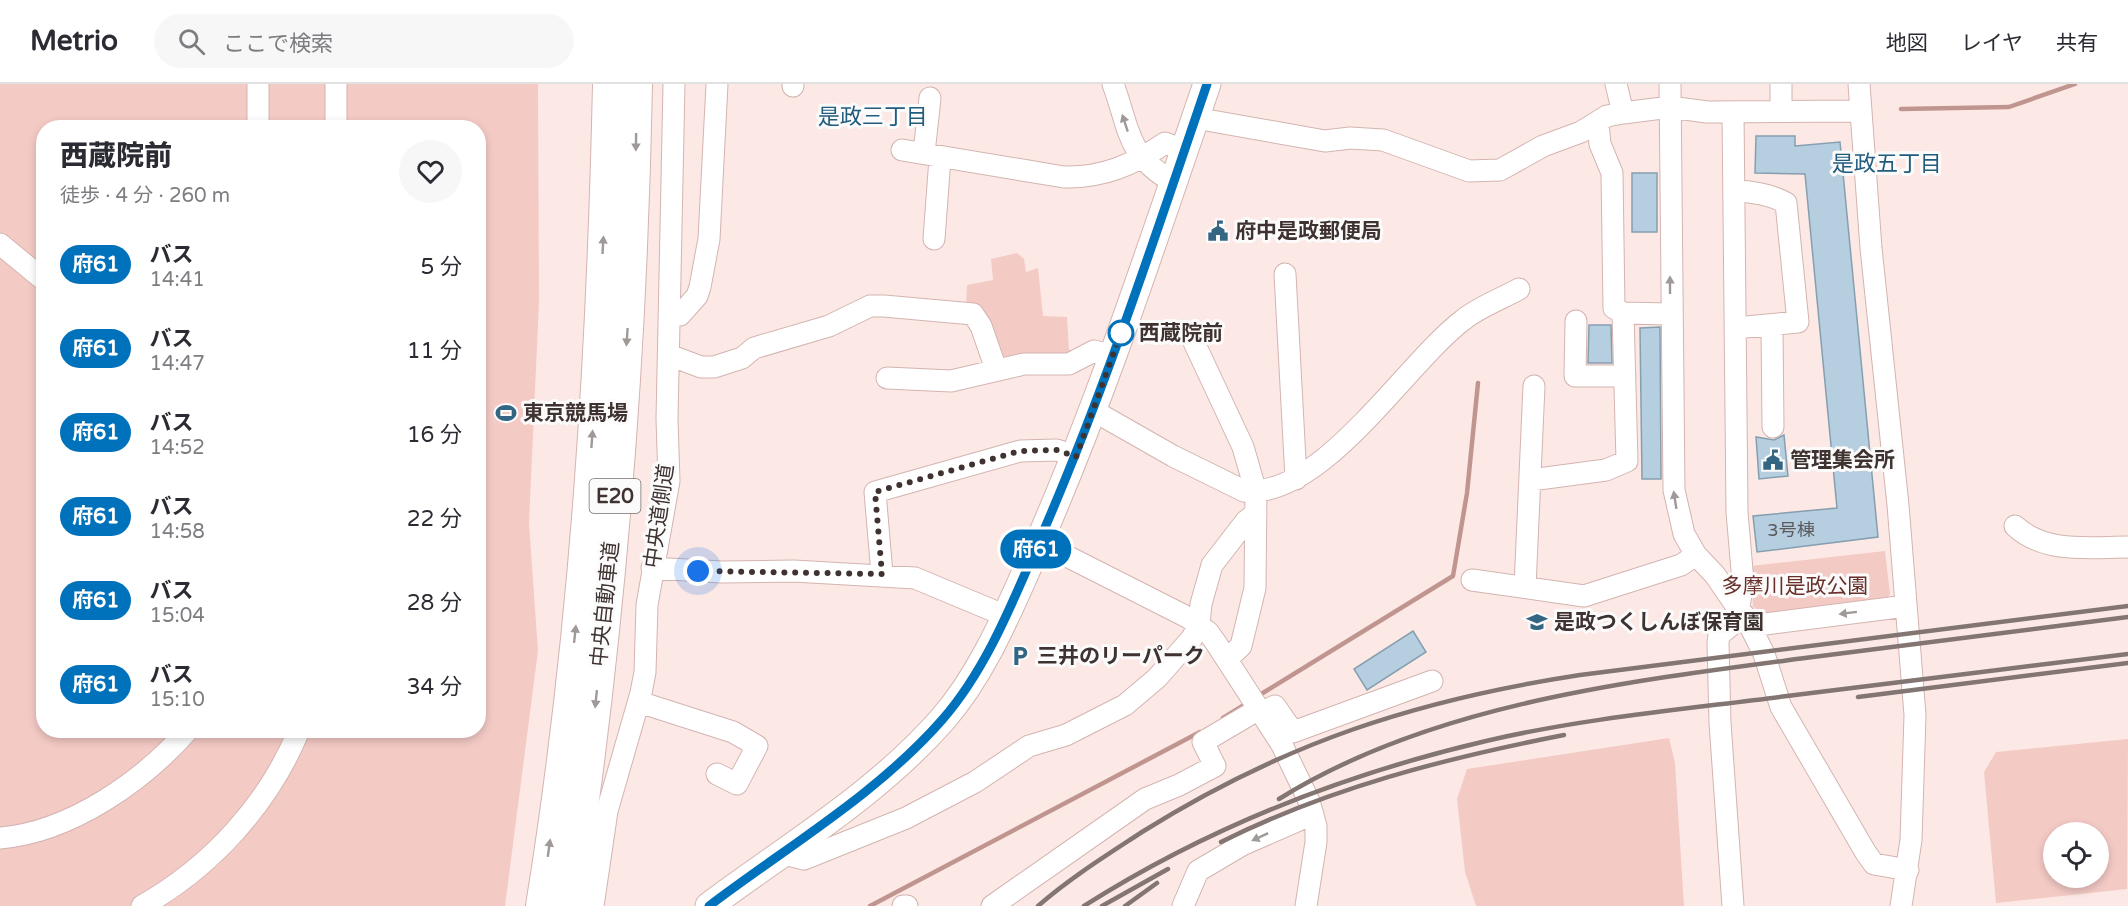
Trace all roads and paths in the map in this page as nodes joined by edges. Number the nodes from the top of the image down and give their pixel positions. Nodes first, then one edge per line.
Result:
1 (258, 84) edge
2 (336, 84) edge
3 (608, 84) edge
4 (637, 84) edge
5 (674, 84) edge
6 (717, 84) edge
7 (1113, 84) edge
8 (1207, 84) edge
9 (1616, 84) edge
10 (1670, 84) edge
11 (1781, 84) edge
12 (1859, 84) edge
13 (930, 99) dead end
14 (1670, 107) junction
15 (1782, 111) junction
16 (1860, 111) junction
17 (1733, 112) junction
18 (1623, 113) junction
19 (1195, 118) junction
20 (258, 120) edge
21 (336, 120) edge
22 (1598, 123) junction
23 (902, 150) dead end
24 (1184, 150) junction
25 (932, 155) junction
26 (1142, 158) junction
27 (1173, 182) junction
28 (1734, 190) junction
29 (933, 239) dead end
30 (0, 244) edge
31 (36, 273) edge
32 (1285, 274) dead end
33 (1519, 289) dead end
34 (670, 314) junction
35 (1623, 314) junction
36 (1670, 314) junction
37 (1576, 321) dead end
38 (1772, 326) junction
39 (1735, 328) junction
40 (1191, 338) dead end
41 (669, 355) junction
42 (1113, 356) junction
43 (996, 369) junction
44 (1625, 376) junction
45 (887, 378) dead end
46 (1534, 386) dead end
47 (1094, 411) junction
48 (1773, 427) dead end
49 (1076, 457) junction
50 (1296, 479) junction
51 (1531, 480) junction
52 (1256, 492) junction
53 (1256, 513) junction
54 (2015, 526) dead end
55 (1039, 542) junction
56 (2128, 547) edge
57 (1696, 555) junction
58 (652, 568) junction
59 (882, 574) junction
60 (1472, 580) dead end
61 (1525, 587) junction
62 (1906, 606) junction
63 (1006, 616) junction
64 (1744, 616) junction
65 (1199, 625) junction
66 (1227, 659) junction
67 (1431, 681) dead end
68 (639, 702) junction
69 (1256, 706) junction
70 (181, 738) edge
71 (295, 738) edge
72 (717, 774) dead end
73 (1313, 814) junction
74 (0, 837) edge
75 (780, 853) junction
76 (1908, 870) junction
77 (711, 905) edge
78 (142, 906) edge
79 (541, 906) edge
80 (569, 906) edge
81 (593, 906) edge
82 (992, 906) edge
83 (1183, 906) edge
84 (1306, 906) edge
85 (1733, 906) edge
86 (1901, 906) edge

1 - 20 street
2 - 21 street
79 -> 3 highway, 中央自動車道 / E20
4 -> 80 highway, 中央自動車道 / E20
5 - 34 street, 中央道側道
6 - 34 street
26 -> 7 street
8 - 19 main road
9 - 18 street
10 - 14 street
11 - 15 street
12 - 16 street
13 - 25 street
14 - 17 street
14 - 18 street
36 -> 14 street
15 - 16 street
15 - 17 street
16 - 62 street
17 - 28 street
18 - 22 street
19 - 22 street
19 - 24 main road
22 - 35 street
23 - 25 street
24 - 26 street
24 - 27 main road
25 - 26 street
25 - 29 street
26 - 27 street
27 - 42 main road
28 - 38 street
28 - 39 street
30 - 31 street
32 - 50 street
33 - 50 street
34 - 41 street, 中央道側道
35 - 36 street
35 - 44 street
57 -> 36 street
37 - 44 street
38 - 39 street
38 - 48 street
39 - 64 street
40 - 52 street
41 - 43 street
41 - 58 street, 中央道側道
42 - 43 street
42 - 47 main road
43 - 45 street
44 - 51 street
46 - 51 street
47 - 49 main road
47 - 52 street
49 - 55 main road
49 - 59 street
50 - 52 street
51 - 61 street
52 - 53 street
53 - 65 street
53 - 66 street
54 - 56 street
55 - 63 main road
55 - 65 street
57 - 61 street
57 - 64 street
58 - 59 street
58 - 68 street, 中央道側道
59 - 63 street
60 - 61 street
62 -> 64 street
62 - 76 street
63 - 75 main road
64 - 76 street
64 - 85 street
65 - 66 street
65 - 75 street
66 - 69 street
67 - 69 street
68 - 72 street
68 - 81 street, 中央道側道
69 - 73 street
69 - 82 street
70 - 74 street
71 - 78 street
73 -> 83 street
73 - 84 street
75 - 77 main road
76 - 86 street

